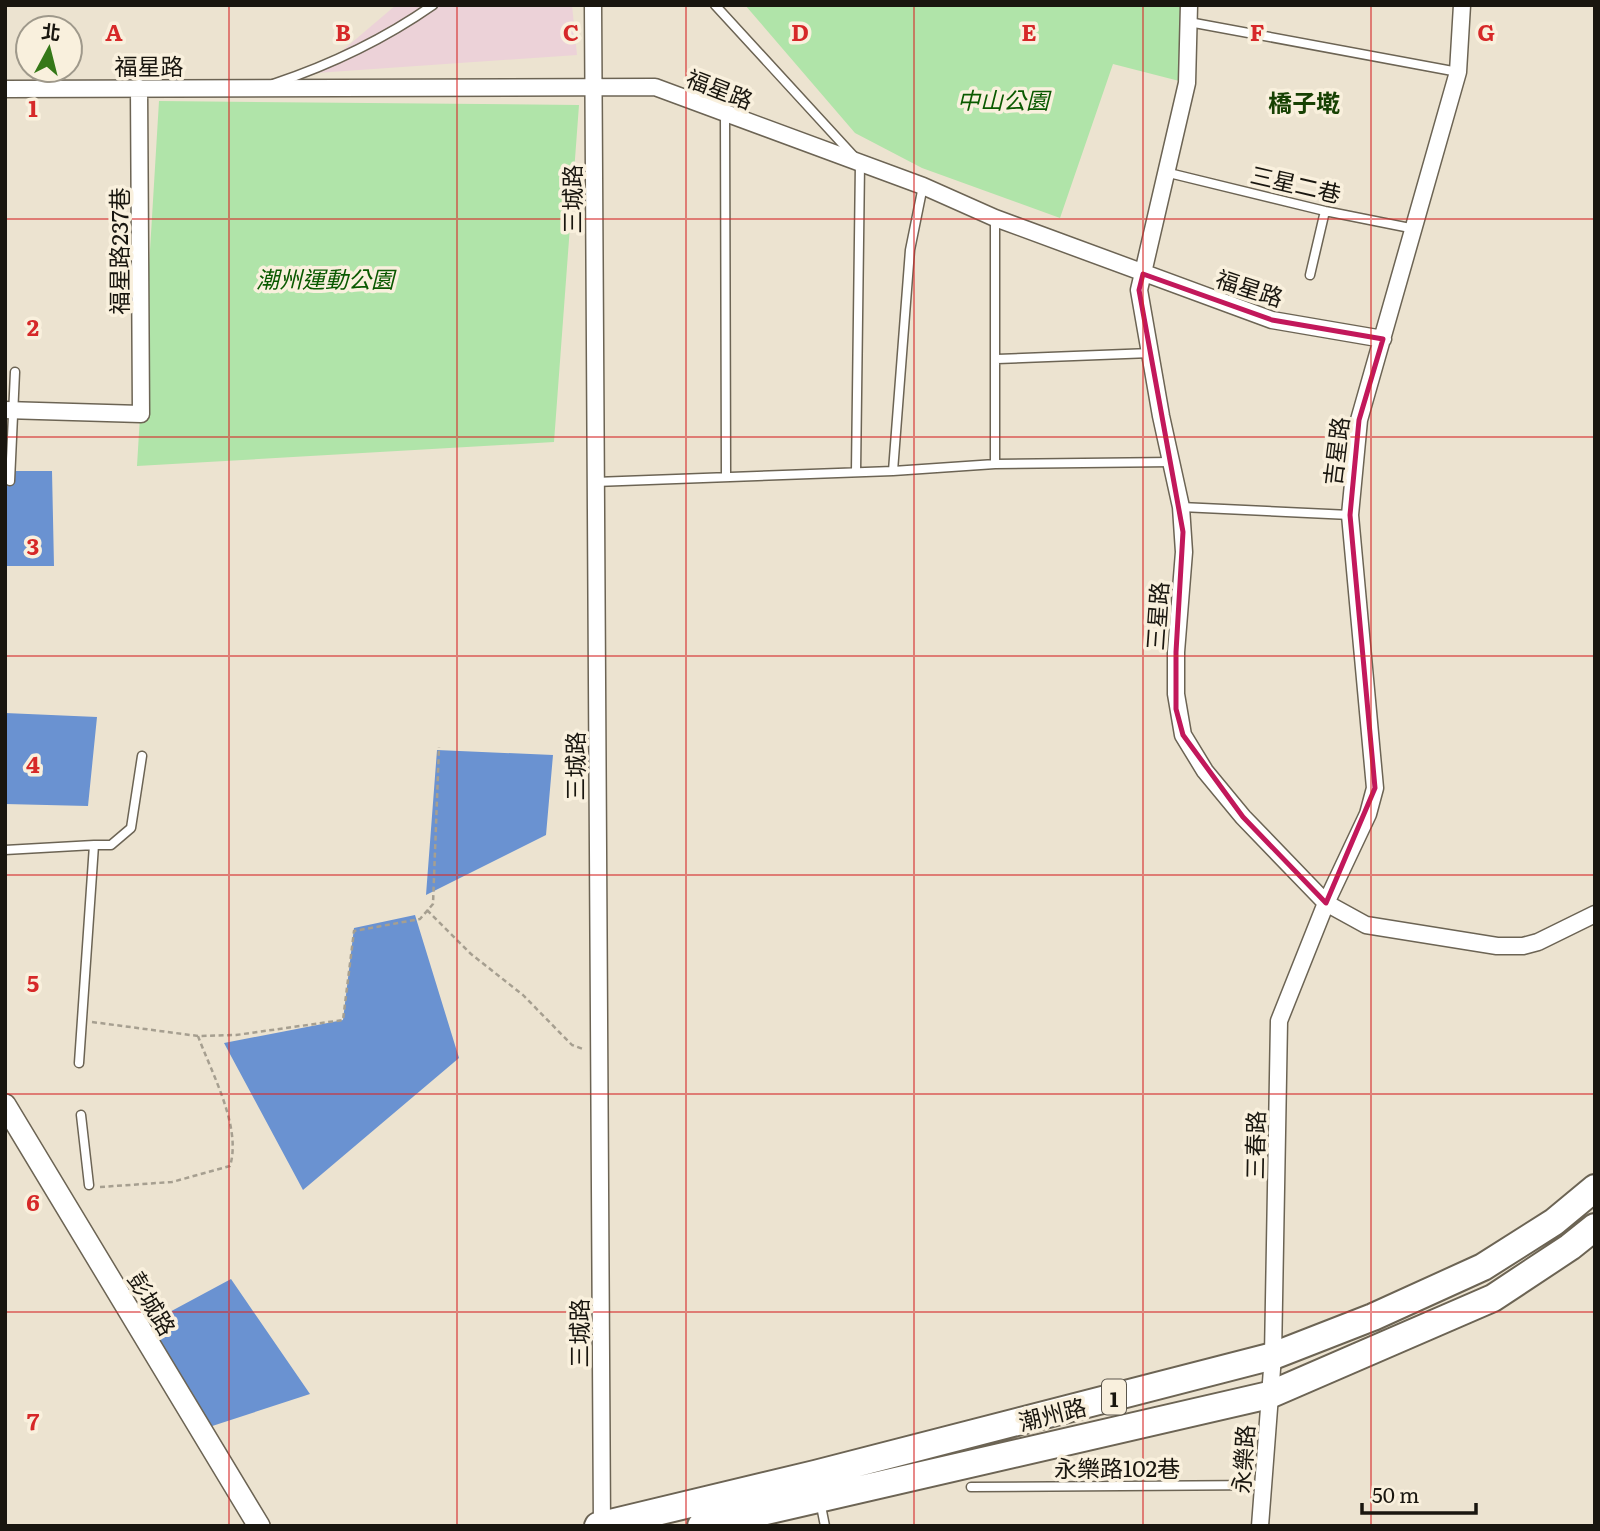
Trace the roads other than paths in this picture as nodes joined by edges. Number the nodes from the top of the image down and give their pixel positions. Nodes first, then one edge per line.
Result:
1 (433, 5) edge
2 (593, 5) edge
3 (715, 5) edge
4 (1189, 5) edge
5 (1462, 5) edge
6 (1189, 22) junction
7 (1458, 72) junction
8 (261, 87) junction
9 (139, 88) junction
10 (594, 88) junction
11 (5, 89) edge
12 (724, 114) junction
13 (860, 163) junction
14 (1169, 173) junction
15 (923, 186) junction
16 (1325, 211) junction
17 (995, 218) junction
18 (1415, 229) junction
19 (1143, 274) junction
20 (1310, 275) dead end
21 (1383, 339) junction
22 (1152, 353) junction
23 (997, 359) junction
24 (15, 372) dead end
25 (9, 410) edge
26 (1173, 462) junction
27 (995, 464) junction
28 (893, 471) junction
29 (856, 472) junction
30 (726, 475) junction
31 (10, 481) dead end
32 (595, 482) junction
33 (1181, 508) junction
34 (1350, 514) junction
35 (142, 756) dead end
36 (94, 845) junction
37 (5, 850) edge
38 (1325, 903) junction
39 (1595, 914) edge
40 (79, 1063) dead end
41 (5, 1105) edge
42 (81, 1115) dead end
43 (89, 1185) road end
44 (1595, 1188) edge
45 (1595, 1227) edge
46 (1273, 1356) junction
47 (1269, 1395) junction
48 (1264, 1486) junction
49 (971, 1487) dead end
50 (820, 1498) junction
51 (259, 1526) edge
52 (601, 1526) edge
53 (701, 1526) edge
54 (825, 1526) edge
55 (1260, 1526) edge

1 - 8 lane
2 - 10 street, 三城路
3 - 13 lane
4 - 6 street, 三星路
5 - 7 street, 吉星路
6 - 7 lane
6 - 14 street, 三星路
7 - 18 street, 吉星路
8 - 9 street, 福星路
8 - 10 street, 福星路
9 - 11 street, 福星路
9 - 25 street, 福星路237巷
10 - 12 street, 福星路
10 - 32 street, 三城路
12 - 13 street, 福星路
12 - 30 lane
13 - 15 street, 福星路
13 - 29 lane
14 - 16 lane, 三星二巷
14 - 19 street, 三星路
15 - 17 street, 福星路
15 - 28 lane
16 - 18 lane, 三星二巷
16 - 20 lane
17 - 19 street, 福星路
17 - 23 lane
18 - 21 street, 吉星路
19 - 21 street, 福星路
19 - 22 street, 三星路
21 - 34 street, 吉星路
22 - 23 lane
22 - 26 street, 三星路
23 - 27 lane
24 - 25 lane
25 - 31 lane
26 - 27 lane
26 - 33 street, 三星路
27 - 28 lane
28 - 29 lane
29 - 30 lane
30 - 32 lane
32 - 52 street, 三城路
33 - 34 lane
33 - 38 street, 三星路
34 - 38 street, 吉星路
35 - 36 lane
36 - 37 lane
36 - 40 lane
38 - 39 street, 三星路
38 - 46 street, 三春路
41 - 51 street, 彭城路
42 - 43 lane
44 - 46 main road, 潮州路 / 1
45 - 47 main road, 潮州路 / 1
46 - 47 street, 三春路
46 - 52 main road, 潮州路 / 1
47 - 48 street, 永樂路
47 - 50 main road, 潮州路 / 1
48 - 49 lane, 永樂路102巷
48 - 55 street, 永樂路
50 - 53 main road, 潮州路 / 1
50 - 54 lane

